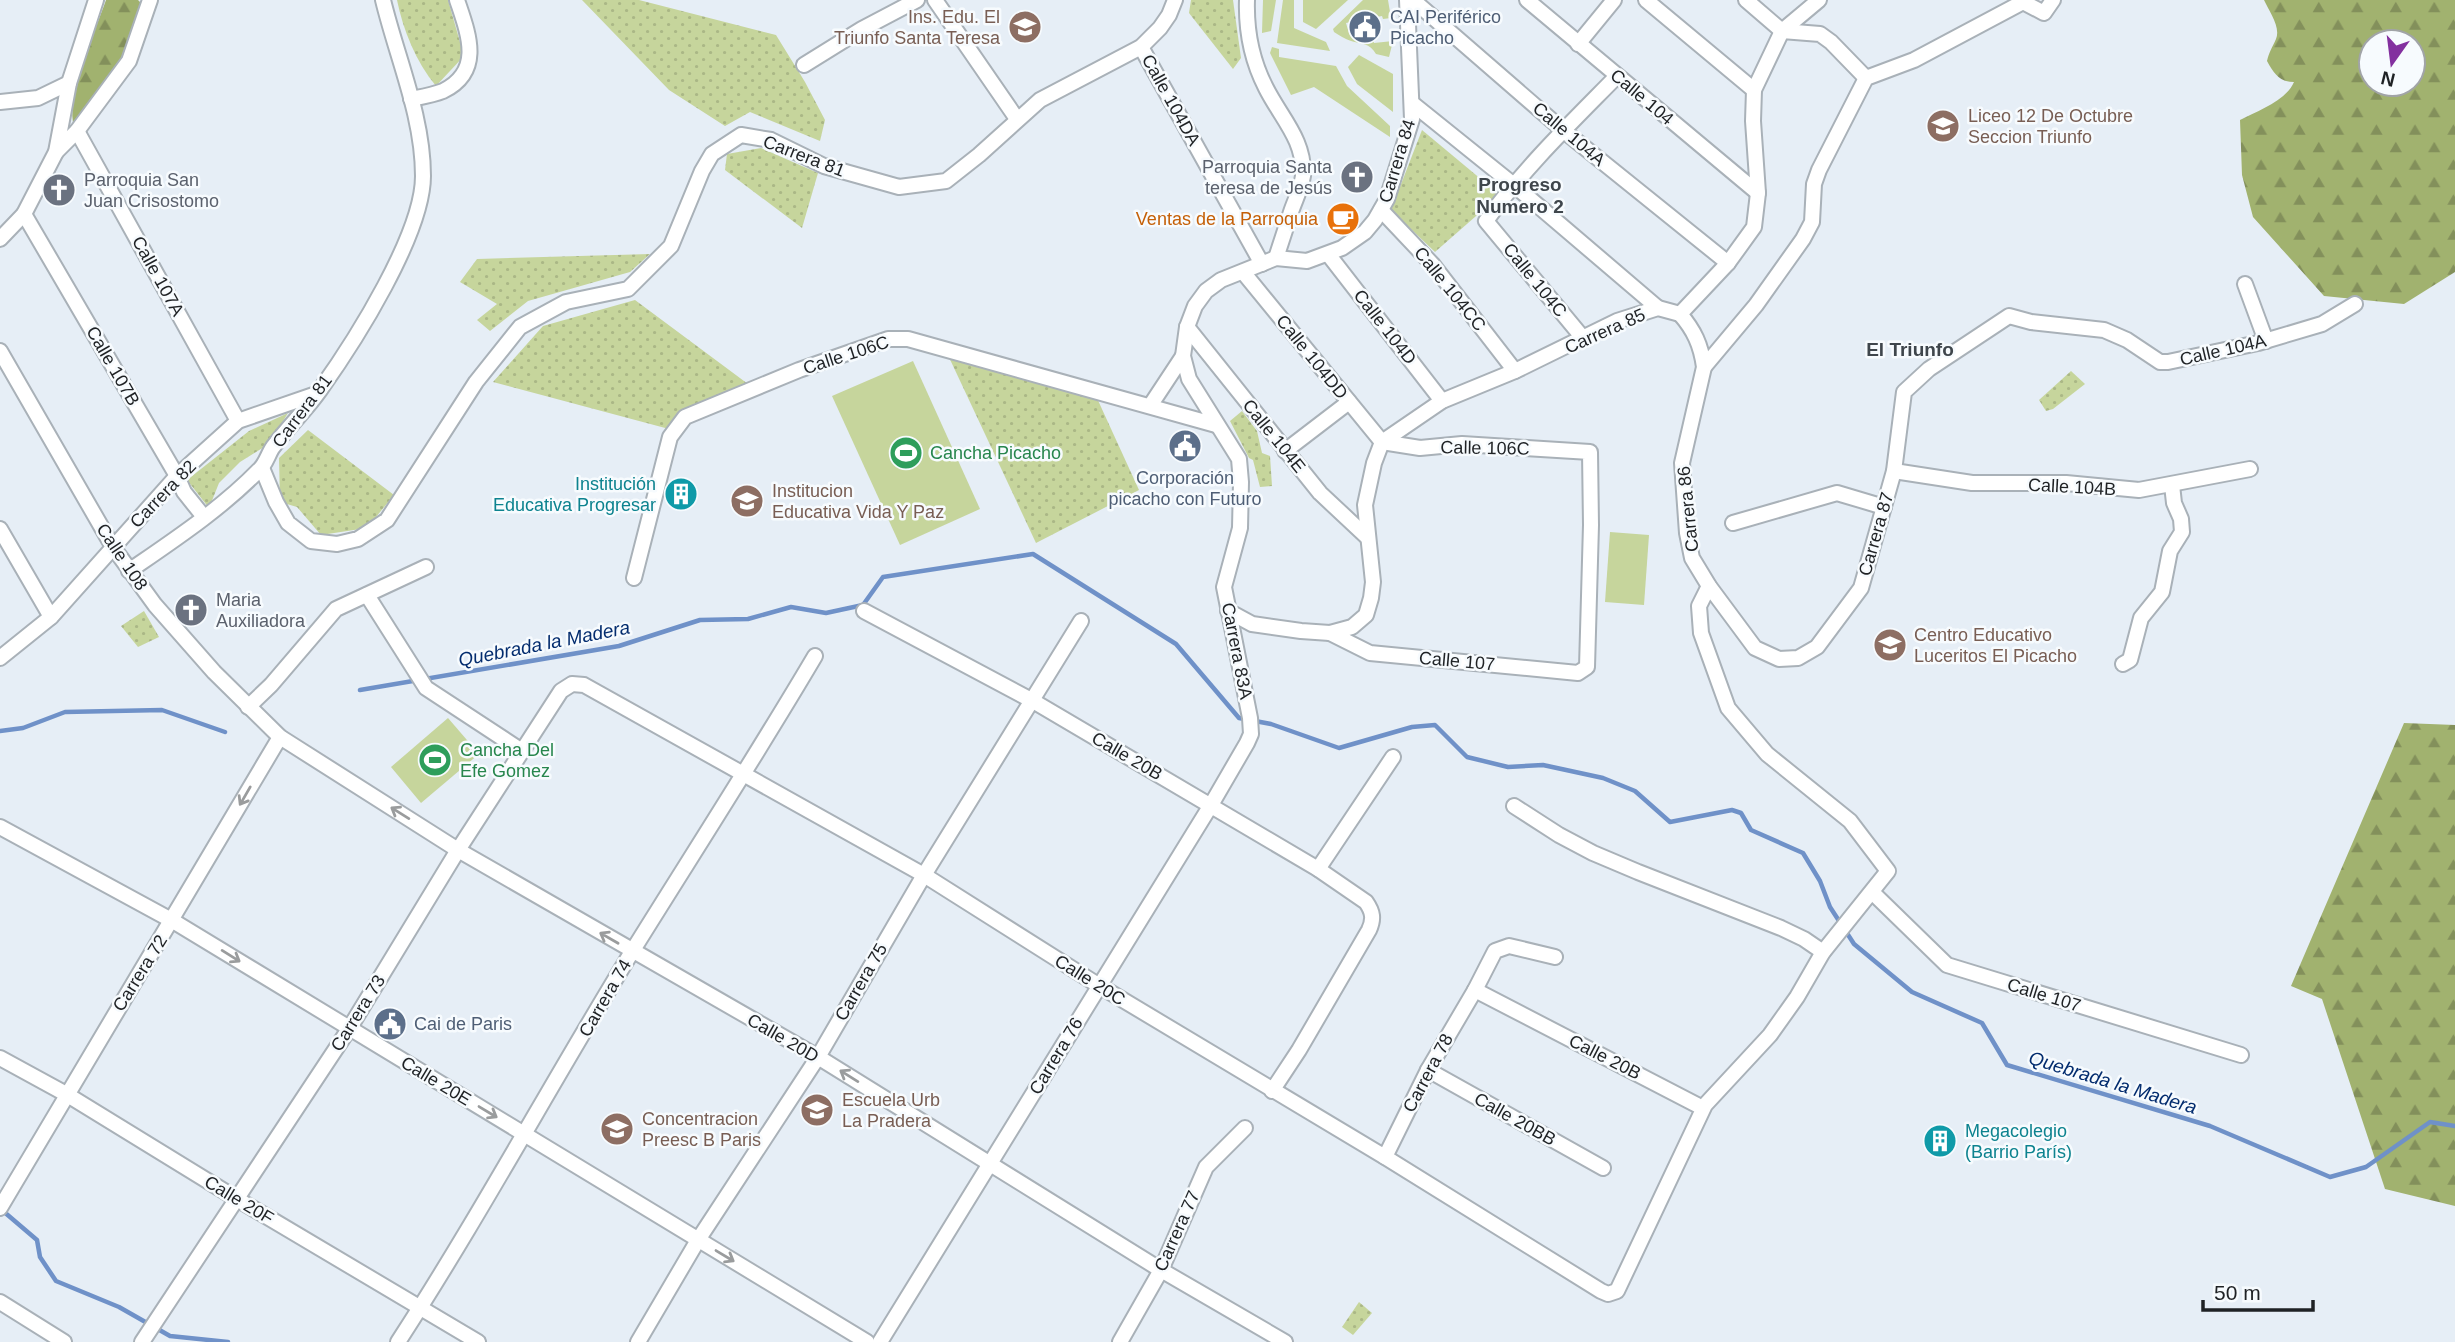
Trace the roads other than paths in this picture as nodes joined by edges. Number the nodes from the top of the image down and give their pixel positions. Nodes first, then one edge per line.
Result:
1 (96, 0) edge
2 (150, 0) edge
3 (383, 0) edge
4 (457, 0) edge
5 (916, 0) edge
6 (934, 0) edge
7 (1175, 0) edge
8 (1247, 0) edge
9 (1407, 0) edge
10 (1413, 0) edge
11 (1527, 0) edge
12 (1614, 0) edge
13 (1646, 0) edge
14 (1746, 0) edge
15 (1819, 0) edge
16 (2053, 0) edge
17 (1782, 32) junction
18 (1578, 44) junction
19 (1141, 47) junction
20 (804, 65) dead end
21 (1617, 76) junction
22 (1866, 78) junction
23 (69, 83) junction
24 (1754, 90) junction
25 (411, 99) junction
26 (0, 102) edge
27 (1413, 104) junction
28 (1017, 119) junction
29 (77, 131) junction
30 (1564, 131) junction
31 (55, 152) junction
32 (1515, 186) junction
33 (1758, 193) junction
34 (1381, 210) junction
35 (24, 214) junction
36 (0, 239) edge
37 (1328, 254) junction
38 (1269, 261) junction
39 (1728, 263) junction
40 (1242, 272) junction
41 (2245, 284) dead end
42 (2355, 304) dead end
43 (1658, 308) junction
44 (1680, 314) junction
45 (2009, 316) joint
46 (1187, 327) junction
47 (1583, 338) junction
48 (2266, 341) junction
49 (0, 351) edge
50 (1183, 356) junction
51 (1704, 367) junction
52 (1515, 371) junction
53 (317, 393) junction
54 (1442, 401) junction
55 (1349, 402) junction
56 (1150, 406) junction
57 (238, 421) junction
58 (1216, 425) junction
59 (1381, 442) junction
60 (1286, 451) junction
61 (261, 468) junction
62 (2250, 469) dead end
63 (1894, 471) junction
64 (177, 476) junction
65 (2172, 485) junction
66 (1884, 507) junction
67 (204, 517) junction
68 (1733, 523) dead end
69 (0, 529) edge
70 (1368, 538) junction
71 (113, 547) junction
72 (426, 567) dead end
73 (129, 571) junction
74 (634, 578) dead end
75 (1709, 586) junction
76 (367, 595) junction
77 (864, 611) dead end
78 (1228, 611) junction
79 (51, 617) junction
80 (1081, 621) dead end
81 (1330, 633) junction
82 (815, 656) dead end
83 (0, 658) edge
84 (2123, 664) dead end
85 (1587, 667) joint
86 (572, 684) joint
87 (1033, 701) junction
88 (248, 707) junction
89 (1251, 734) joint
90 (280, 737) junction
91 (522, 751) junction
92 (1393, 757) dead end
93 (745, 774) junction
94 (1211, 805) junction
95 (1514, 806) dead end
96 (0, 827) edge
97 (458, 850) junction
98 (1318, 869) junction
99 (923, 875) junction
100 (1871, 892) junction
101 (173, 920) junction
102 (633, 951) junction
103 (1823, 952) junction
104 (1555, 957) dead end
105 (1098, 985) junction
106 (1475, 990) junction
107 (349, 1029) junction
108 (2241, 1055) dead end
109 (818, 1057) junction
110 (0, 1058) edge
111 (1428, 1070) junction
112 (1272, 1091) junction
113 (66, 1094) junction
114 (1697, 1105) dead end
115 (1245, 1128) dead end
116 (526, 1134) junction
117 (1385, 1157) junction
118 (990, 1163) junction
119 (1603, 1168) dead end
120 (237, 1199) junction
121 (3, 1202) edge
122 (698, 1240) junction
123 (1161, 1270) junction
124 (0, 1301) edge
125 (421, 1306) junction
126 (64, 1342) edge
127 (142, 1342) edge
128 (398, 1342) edge
129 (478, 1342) edge
130 (638, 1342) edge
131 (867, 1342) edge
132 (880, 1342) edge
133 (1120, 1342) edge
134 (1285, 1342) edge

1 - 23 street
2 - 29 street
3 - 25 street, Carrera 81
4 - 25 street
5 - 20 street
6 - 28 street
7 - 19 street, Carrera 81
8 - 38 street
9 - 27 street, Carrera 84
10 - 30 street, Calle 104A
11 - 18 street, Calle 104
12 - 18 street
13 - 24 street
14 - 17 street
15 - 17 street
16 - 22 street
17 - 22 street
17 - 24 street
18 - 21 street, Calle 104
19 - 28 street, Carrera 81
19 - 38 street, Calle 104DA
21 - 30 street
21 - 33 street, Calle 104
22 - 51 street, Carrera 86
23 - 26 street
23 - 31 street
24 - 33 street
25 - 53 street, Carrera 81
27 - 32 street
27 - 34 street, Carrera 84
28 - 61 street, Carrera 81
29 - 31 street
29 - 57 street, Calle 107A
30 - 32 street
30 - 39 street, Calle 104A
31 - 35 street
32 - 43 street
32 - 47 street, Calle 104C
33 - 39 street
34 - 37 street, Carrera 84
34 - 52 street, Calle 104CC
35 - 36 street
35 - 64 street, Calle 107B
37 - 38 street, Carrera 83A
37 - 54 street, Calle 104D
38 - 40 street, Carrera 83A
39 - 44 street
40 - 46 street, Carrera 83A
40 - 55 street, Calle 104DD
41 - 48 street
42 - 48 street, Calle 104A
43 - 44 street, Carrera 85
43 - 47 street, Carrera 85
44 - 51 street, Carrera 86
45 - 48 street, Calle 104A
45 - 63 street, Carrera 87
46 - 50 street, Carrera 83A
46 - 60 street, Calle 104E
47 - 52 street, Carrera 85
49 - 71 street, Calle 108
50 - 56 street
50 - 58 street, Carrera 83A
51 - 75 street, Carrera 86
52 - 54 street, Carrera 85
53 - 57 street, Carrera 82
53 - 61 street, Carrera 81
54 - 59 street, Carrera 85
55 - 59 street, Calle 104DD
55 - 60 street
56 - 58 street, Calle 106C
56 - 74 street, Calle 106C
57 - 64 street, Carrera 82
58 - 78 street, Carrera 83A
59 - 70 street
59 - 85 street, Calle 106C
60 - 70 street, Calle 104E
61 - 67 street, Carrera 82
62 - 65 street, Calle 104B
63 - 65 street, Calle 104B
63 - 66 street, Carrera 87
64 - 67 street, Calle 107B
64 - 71 street, Carrera 82
65 - 84 street
66 - 68 street
66 - 75 street, Carrera 87
67 - 73 street, Carrera 82
69 - 79 street
70 - 81 street, Calle 107
71 - 73 street, Calle 108
71 - 79 street, Carrera 82
72 - 76 street
73 - 88 street, Calle 108
75 - 100 street
76 - 88 street
76 - 91 street
77 - 87 street, Calle 20B
78 - 81 street, Calle 107
78 - 89 street, Carrera 83A
79 - 83 street, Carrera 82
80 - 87 street, Carrera 75
81 - 85 street, Calle 107
82 - 93 street, Carrera 74
86 - 91 street, Carrera 73
86 - 93 street, Calle 20C
87 - 94 street, Calle 20B
87 - 99 street, Carrera 75
88 - 90 street, Calle 108
89 - 94 street, Carrera 76
97 -> 90 street, Calle 20D
90 -> 101 street, Carrera 72
91 - 97 street, Carrera 73
92 - 98 street
93 - 99 street, Calle 20C
93 - 102 street, Carrera 74
94 - 98 street, Calle 20B
94 - 105 street, Carrera 76
95 - 103 street
96 - 101 street, Calle 20E
102 -> 97 street, Calle 20D
97 - 107 street, Carrera 73
98 - 112 street, Calle 20B
99 - 105 street, Calle 20C
99 - 109 street, Carrera 75
100 - 103 street
100 - 108 street, Calle 107
101 -> 107 street, Calle 20E
101 - 113 street, Carrera 72
102 - 109 street, Calle 20D
102 - 116 street, Carrera 74
103 - 117 street, Calle 20C
104 - 106 street, Carrera 78
105 - 112 street, Calle 20C
105 - 118 street, Carrera 76
106 - 111 street, Carrera 78
106 - 114 street, Calle 20B
107 -> 116 street, Calle 20E
107 - 120 street, Carrera 73
118 -> 109 street, Calle 20D
109 - 122 street, Carrera 75
110 - 113 street, Calle 20F
111 - 117 street, Carrera 78
111 - 119 street, Calle 20BB
112 - 117 street, Calle 20C
113 - 120 street, Calle 20F
113 - 121 street, Carrera 72
115 - 123 street, Carrera 77
116 - 122 street, Calle 20E
116 - 125 street, Carrera 74
118 - 123 street, Calle 20D
118 - 132 street, Carrera 76
120 - 125 street, Calle 20F
120 - 127 street, Carrera 73
122 - 130 street, Carrera 75
122 -> 131 street, Calle 20E
123 - 133 street, Carrera 77
123 - 134 street, Calle 20D
124 - 126 street
125 - 128 street, Carrera 74
125 - 129 street, Calle 20F

